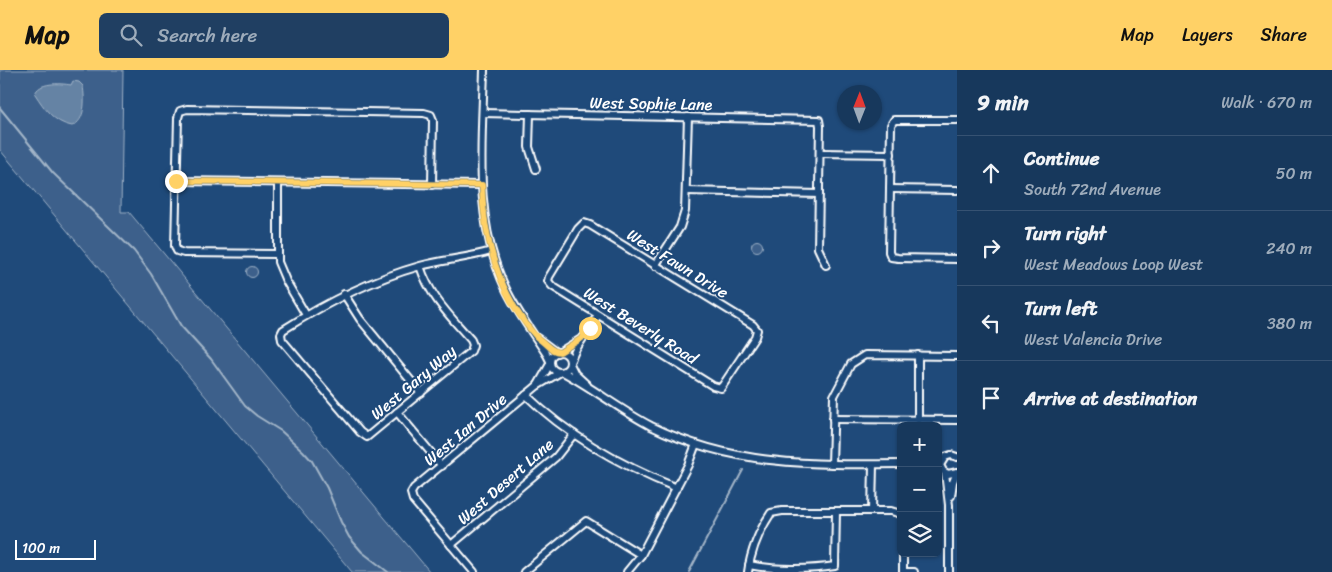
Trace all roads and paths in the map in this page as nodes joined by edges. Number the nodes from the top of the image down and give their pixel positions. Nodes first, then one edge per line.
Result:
1 (484, 70) edge
2 (483, 114) junction
3 (530, 114) junction
4 (688, 117) junction
5 (957, 120) edge
6 (820, 153) junction
7 (891, 154) junction
8 (536, 169) dead end
9 (176, 181) junction
10 (278, 183) junction
11 (432, 185) junction
12 (482, 185) junction
13 (890, 189) junction
14 (957, 190) edge
15 (687, 191) junction
16 (819, 194) junction
17 (491, 251) junction
18 (277, 254) junction
19 (957, 259) edge
20 (826, 265) dead end
21 (420, 266) junction
22 (655, 266) junction
23 (548, 281) joint
24 (344, 294) junction
25 (306, 315) junction
26 (598, 315) junction
27 (536, 337) junction
28 (582, 338) junction
29 (558, 352) junction
30 (918, 355) junction
31 (957, 356) edge
32 (550, 363) junction
33 (570, 363) junction
34 (561, 372) junction
35 (537, 386) junction
36 (589, 388) junction
37 (721, 388) joint
38 (421, 393) junction
39 (526, 395) junction
40 (398, 412) junction
41 (833, 419) junction
42 (918, 420) junction
43 (957, 420) edge
44 (574, 434) junction
45 (696, 444) junction
46 (957, 457) edge
47 (942, 459) edge
48 (832, 464) junction
49 (897, 464) edge
50 (873, 465) junction
51 (442, 466) junction
52 (942, 471) edge
53 (957, 472) edge
54 (677, 488) junction
55 (949, 505) junction
56 (836, 511) junction
57 (872, 511) junction
58 (897, 513) edge
59 (451, 545) junction
60 (641, 555) junction
61 (903, 557) edge
62 (748, 568) edge
63 (474, 572) edge
64 (524, 572) edge
65 (627, 572) edge
66 (903, 572) edge
67 (914, 572) edge
68 (949, 572) edge

1 - 2 street
2 - 3 street, West Sophie Lane
2 - 12 street
3 - 4 street, West Sophie Lane
3 - 8 street
4 - 6 street, West Sophie Lane
4 - 15 street
5 - 7 street
6 - 7 street
6 - 16 street
7 - 13 street
9 - 10 street
9 - 11 street
9 - 18 street
10 - 11 street
10 - 18 street
11 - 12 street
12 - 17 street
13 - 14 street
13 - 19 street
15 - 16 street
15 - 22 street
16 - 20 street
17 - 21 street
17 - 27 street
18 - 25 street
21 - 24 street
21 - 38 street, West Gary Way
22 - 23 street, West Fawn Drive
22 - 37 street, West Fawn Drive
23 - 26 street, West Beverly Road
24 - 25 street
24 - 38 street
25 - 40 street, West Gary Way
26 - 28 street
26 - 37 street, West Beverly Road
27 - 29 street
27 - 32 street
28 - 29 street
28 - 33 street
29 - 32 street
29 - 33 street
30 - 31 street
30 - 41 street
30 - 42 street
32 - 34 street
32 - 35 street, West Ian Drive
33 - 34 street
33 - 36 street
34 - 35 street, West Ian Drive
34 - 36 street
35 - 39 street, West Ian Drive
36 - 45 street
38 - 40 street, West Gary Way
39 - 44 street
39 - 51 street, West Ian Drive
40 - 51 street
41 - 42 street
41 - 48 street
42 - 43 street
44 - 54 street
44 - 59 street, West Desert Lane
45 - 48 street
45 - 54 street
46 - 47 street
48 - 50 street
49 - 50 street
50 - 57 street
51 - 59 street, West Ian Drive
52 - 53 street
52 - 55 street
53 - 55 street
54 - 60 street
55 - 68 street
56 - 57 street
56 - 62 street
56 - 62 street
57 - 58 street
59 - 63 street
60 - 64 street
60 - 65 street
61 - 66 street
66 - 67 street

